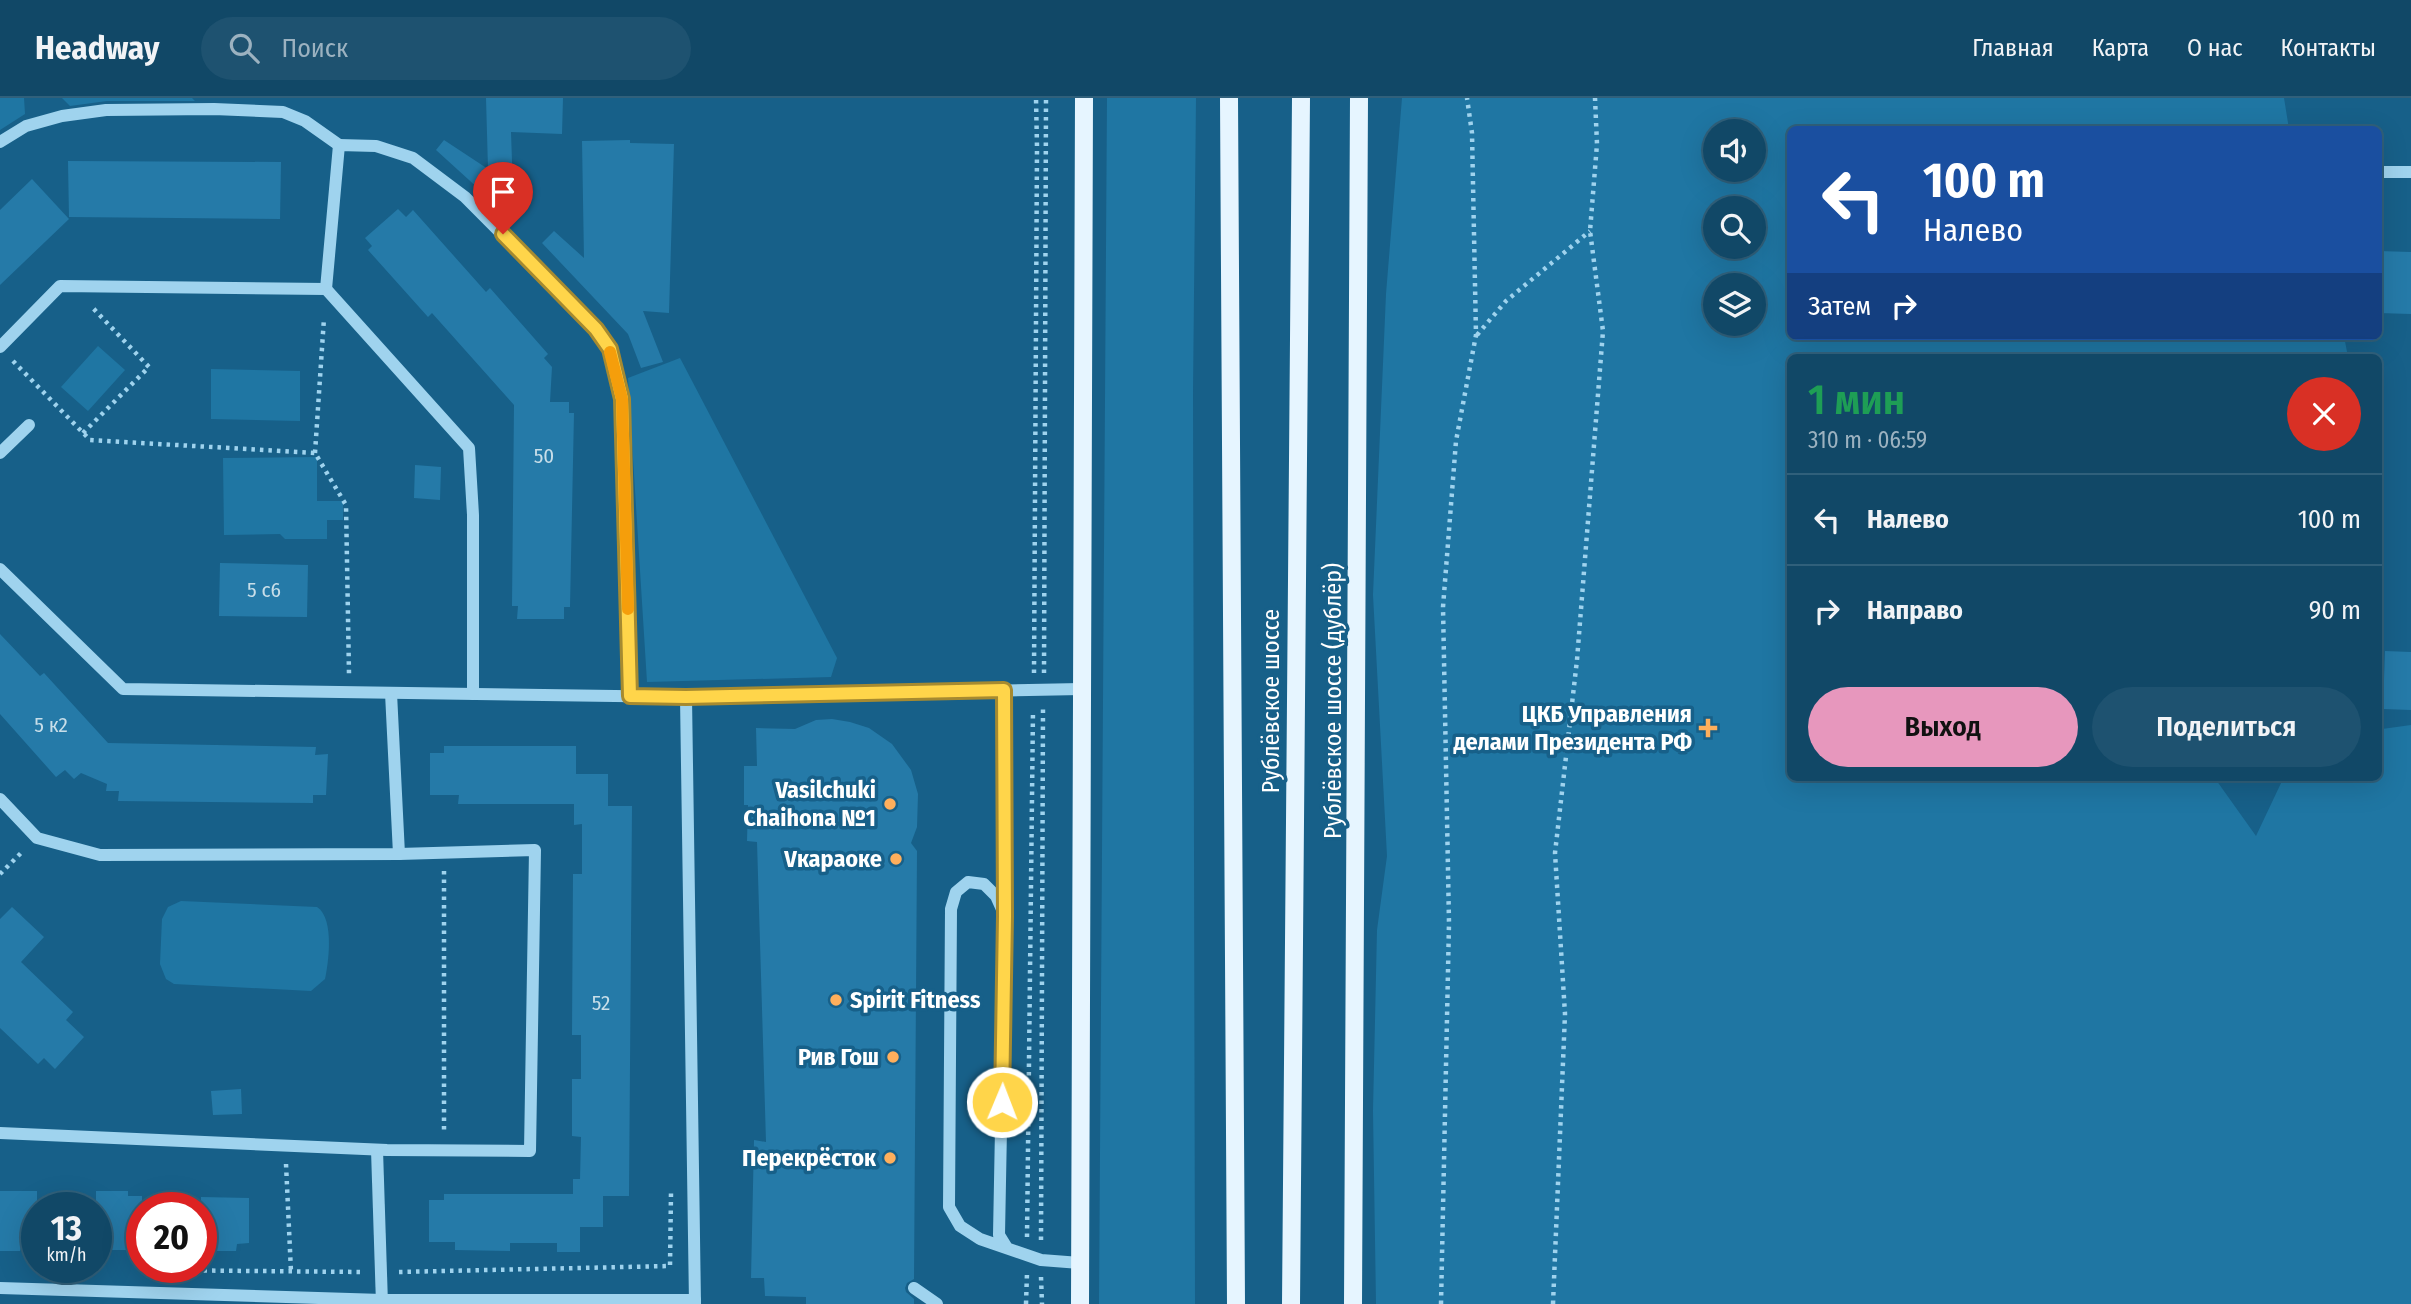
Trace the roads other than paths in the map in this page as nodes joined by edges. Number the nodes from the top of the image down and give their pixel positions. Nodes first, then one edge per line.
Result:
1 (1084, 98) edge
2 (1229, 98) edge
3 (1301, 98) edge
4 (1359, 98) edge
5 (0, 142) edge
6 (339, 145) junction
7 (2382, 172) edge
8 (2411, 172) edge
9 (326, 289) junction
10 (0, 347) edge
11 (29, 425) dead end
12 (0, 453) edge
13 (0, 569) edge
14 (1081, 689) junction
15 (1004, 690) junction
16 (391, 693) junction
17 (473, 694) junction
18 (630, 696) junction
19 (686, 697) junction
20 (0, 799) edge
21 (399, 854) junction
22 (1005, 916) junction
23 (0, 1133) edge
24 (377, 1150) junction
25 (1007, 1248) junction
26 (1080, 1263) junction
27 (0, 1288) edge
28 (914, 1289) dead end
29 (205, 1299) edge
30 (382, 1302) edge
31 (695, 1302) edge
32 (937, 1304) edge
33 (1080, 1304) edge
34 (1236, 1304) edge
35 (1291, 1304) edge
36 (1353, 1304) edge

1 - 14 main road
2 - 34 main road, Рублёвское шоссе
3 - 35 main road, Рублёвское шоссе
4 - 36 main road, Рублёвское шоссе (дублёр)
5 - 6 lane
6 - 9 lane
6 - 18 lane
7 - 8 lane
9 - 10 lane
9 - 17 lane
11 - 12 lane
13 - 16 lane
14 - 15 lane
14 - 26 main road
15 - 19 lane
15 - 22 lane
16 - 17 lane
16 - 21 lane
17 - 18 lane
18 - 19 lane
19 - 31 lane
20 - 21 lane
21 - 24 lane
22 - 25 lane
22 - 25 lane
23 - 24 lane
24 - 30 lane
25 - 26 lane
26 - 33 main road
27 - 29 lane
28 - 32 lane
29 - 30 lane
30 - 31 lane

